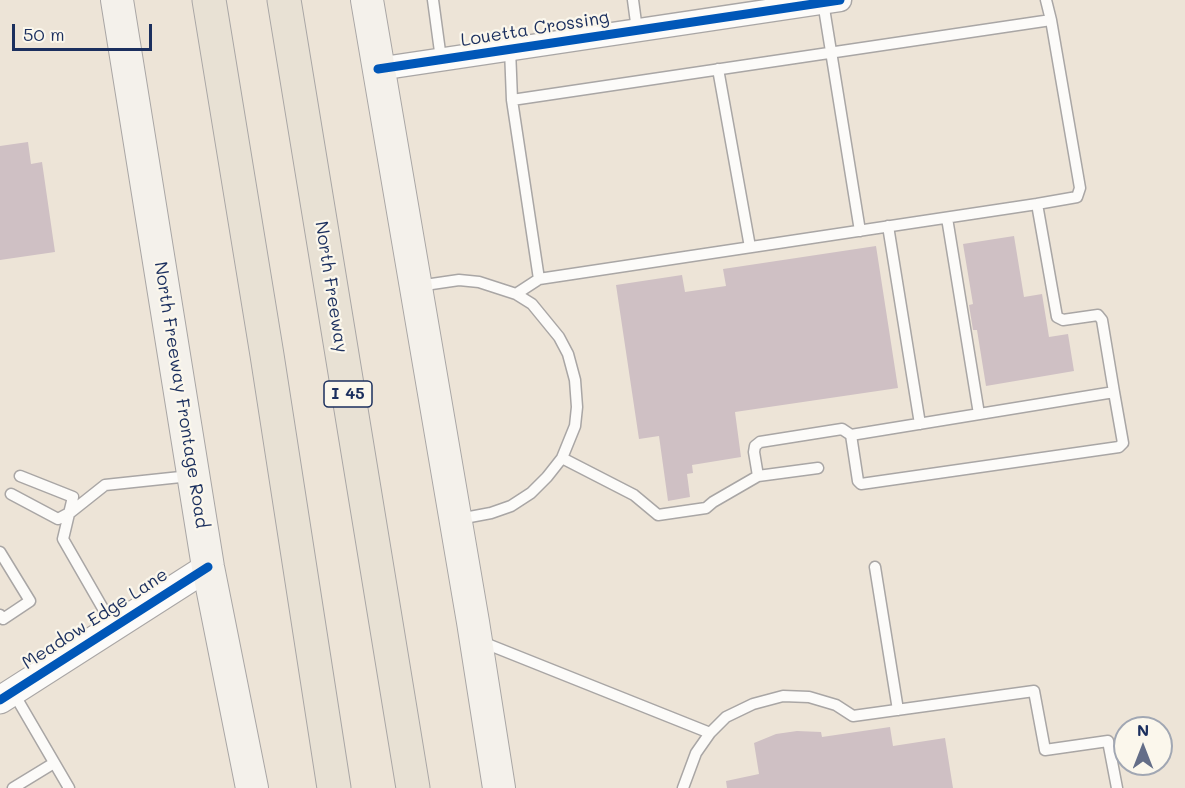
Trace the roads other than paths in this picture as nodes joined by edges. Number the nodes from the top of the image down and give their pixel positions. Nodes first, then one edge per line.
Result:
1 (117, 0) edge
2 (208, 0) edge
3 (284, 0) edge
4 (367, 0) edge
5 (433, 0) edge
6 (633, 0) edge
7 (1046, 0) edge
8 (832, 1) edge
9 (1051, 20) junction
10 (637, 30) junction
11 (510, 49) junction
12 (831, 52) junction
13 (441, 59) junction
14 (378, 69) junction
15 (718, 69) junction
16 (512, 100) junction
17 (1037, 204) junction
18 (947, 218) junction
19 (888, 226) junction
20 (860, 231) junction
21 (750, 247) junction
22 (539, 279) junction
23 (415, 286) junction
24 (516, 294) junction
25 (1114, 392) junction
26 (979, 414) junction
27 (920, 423) junction
28 (851, 435) junction
29 (562, 458) junction
30 (818, 468) dead end
31 (193, 475) junction
32 (20, 476) dead end
33 (758, 476) junction
34 (11, 494) dead end
35 (71, 512) junction
36 (456, 520) junction
37 (0, 552) edge
38 (208, 567) junction
39 (875, 567) dead end
40 (0, 615) edge
41 (113, 626) junction
42 (476, 640) junction
43 (6, 696) edge
44 (898, 710) junction
45 (710, 733) junction
46 (54, 763) junction
47 (14, 788) edge
48 (69, 788) edge
49 (252, 788) edge
50 (334, 788) edge
51 (413, 788) edge
52 (499, 788) edge
53 (683, 788) edge
54 (1117, 788) edge

1 - 31 main road, North Freeway Frontage Road
2 - 50 highway
3 - 51 highway, North Freeway / I 45
4 - 14 main road
5 - 13 lane
6 - 10 lane
7 - 9 lane
8 - 10 street, Louetta Crossing
8 - 12 lane
9 - 12 lane
9 - 17 lane
10 - 11 street, Louetta Crossing
11 - 13 street, Louetta Crossing
11 - 16 lane
12 - 15 lane
12 - 20 lane
13 - 14 street, Louetta Crossing
14 - 23 main road
15 - 16 lane
15 - 21 lane
16 - 22 lane
17 - 18 lane
17 - 25 lane
18 - 19 lane
18 - 26 lane
19 - 20 lane
19 - 27 lane
20 - 21 lane
21 - 22 lane
22 - 24 lane
23 - 24 lane
23 - 36 main road
24 - 29 lane
25 - 26 lane
25 - 28 lane
26 - 27 lane
27 - 28 lane
28 - 33 lane
29 - 33 lane
29 - 36 lane
30 - 33 lane
31 - 35 lane
31 - 38 main road, North Freeway Frontage Road
32 - 35 lane
34 - 35 lane
35 - 41 lane
36 - 42 main road
37 - 40 lane
38 - 41 street, Meadow Edge Lane
38 - 49 main road, North Freeway Frontage Road
39 - 44 lane
41 - 43 street, Meadow Edge Lane
42 - 45 lane
42 - 52 main road
43 - 46 lane
44 - 45 lane
44 - 54 lane
45 - 53 lane
46 - 47 lane
46 - 48 lane

